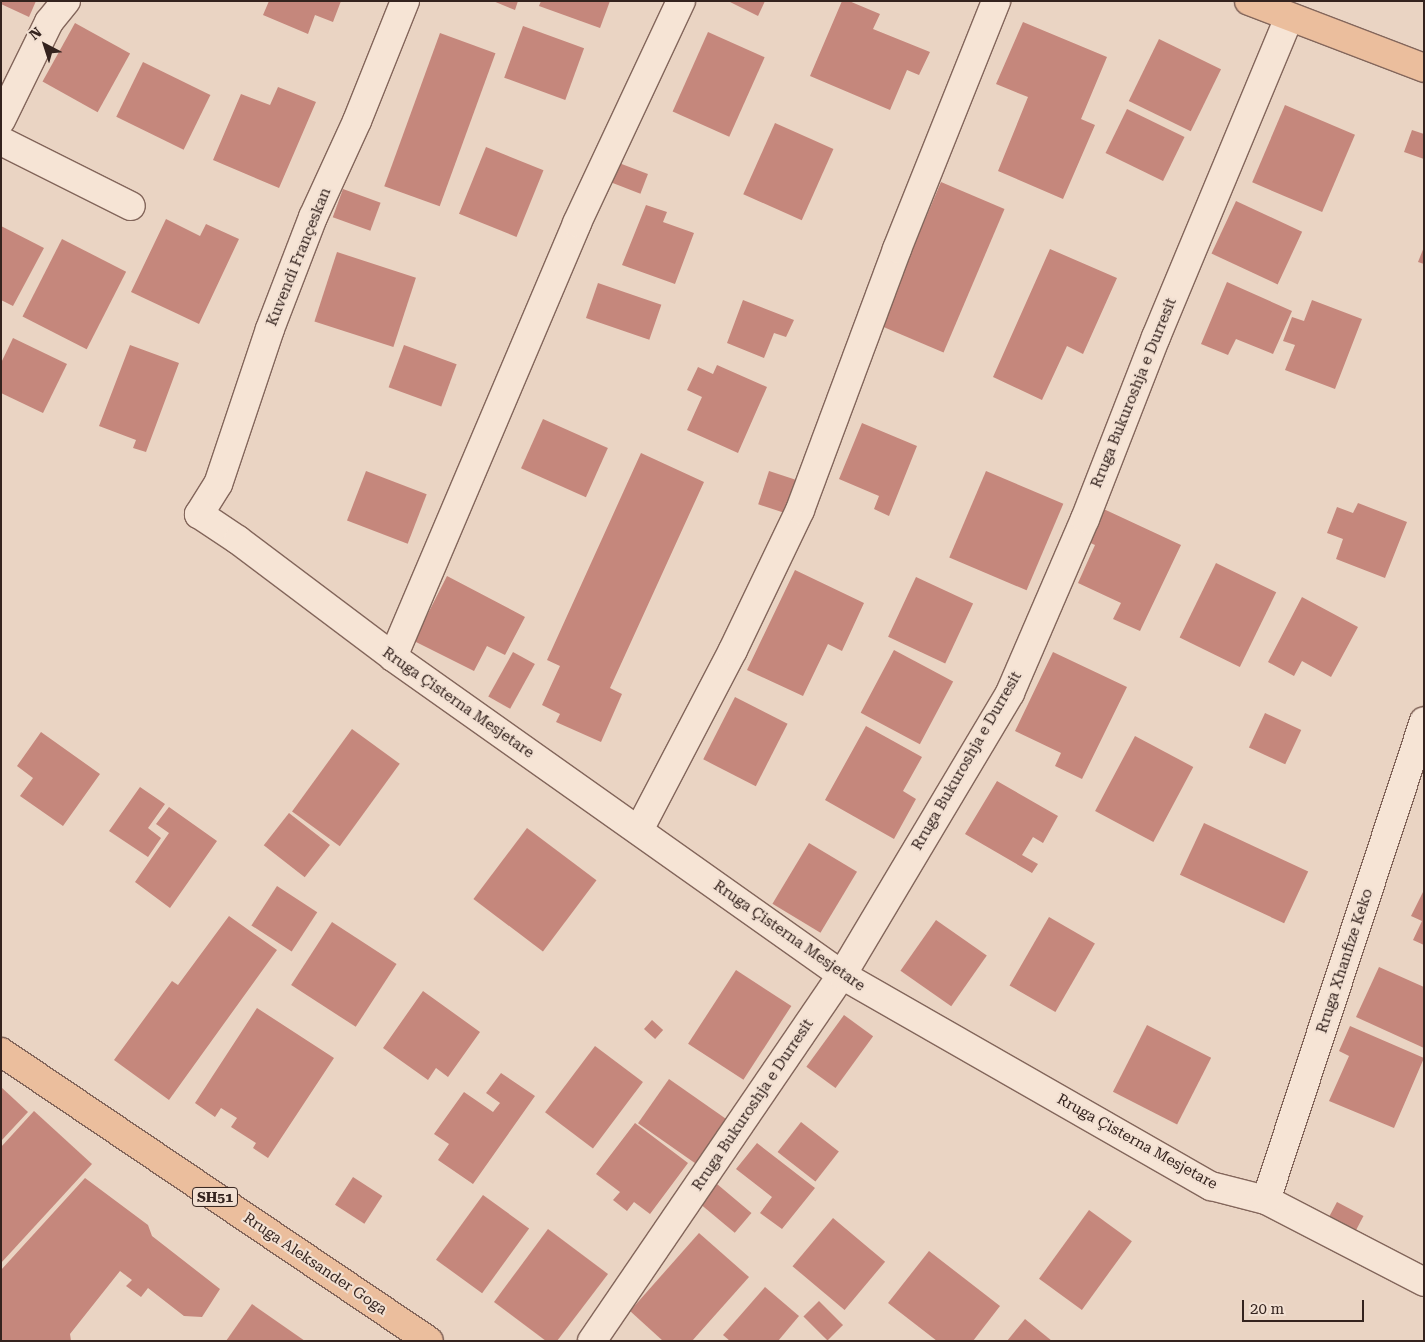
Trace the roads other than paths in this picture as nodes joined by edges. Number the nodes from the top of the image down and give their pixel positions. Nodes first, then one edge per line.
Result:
1 (66, 1) edge
2 (405, 1) edge
3 (681, 1) edge
4 (996, 1) edge
5 (1249, 1) edge
6 (1289, 18) junction
7 (1424, 68) edge
8 (1, 120) edge
9 (1, 141) edge
10 (131, 206) dead end
11 (199, 514) joint
12 (393, 658) junction
13 (1424, 721) edge
14 (639, 830) junction
15 (842, 975) junction
16 (1, 1052) edge
17 (1266, 1200) junction
18 (1424, 1282) edge
19 (429, 1341) edge
20 (592, 1341) edge

1 - 8 street
2 - 11 street, Kuvendi Françeskan
3 - 12 street
4 - 14 street
5 - 6 main road
6 - 7 main road
6 - 15 street, Rruga Bukuroshja e Durresit
9 - 10 street
11 - 12 street, Rruga Çisterna Mesjetare
12 - 14 street, Rruga Çisterna Mesjetare
13 - 17 street, Rruga Xhanfize Keko
14 - 15 street, Rruga Çisterna Mesjetare
15 - 17 street, Rruga Çisterna Mesjetare
15 - 20 street, Rruga Bukuroshja e Durresit
16 - 19 main road, Rruga Aleksander Goga / SH51
17 - 18 street, Rruga Çisterna Mesjetare

